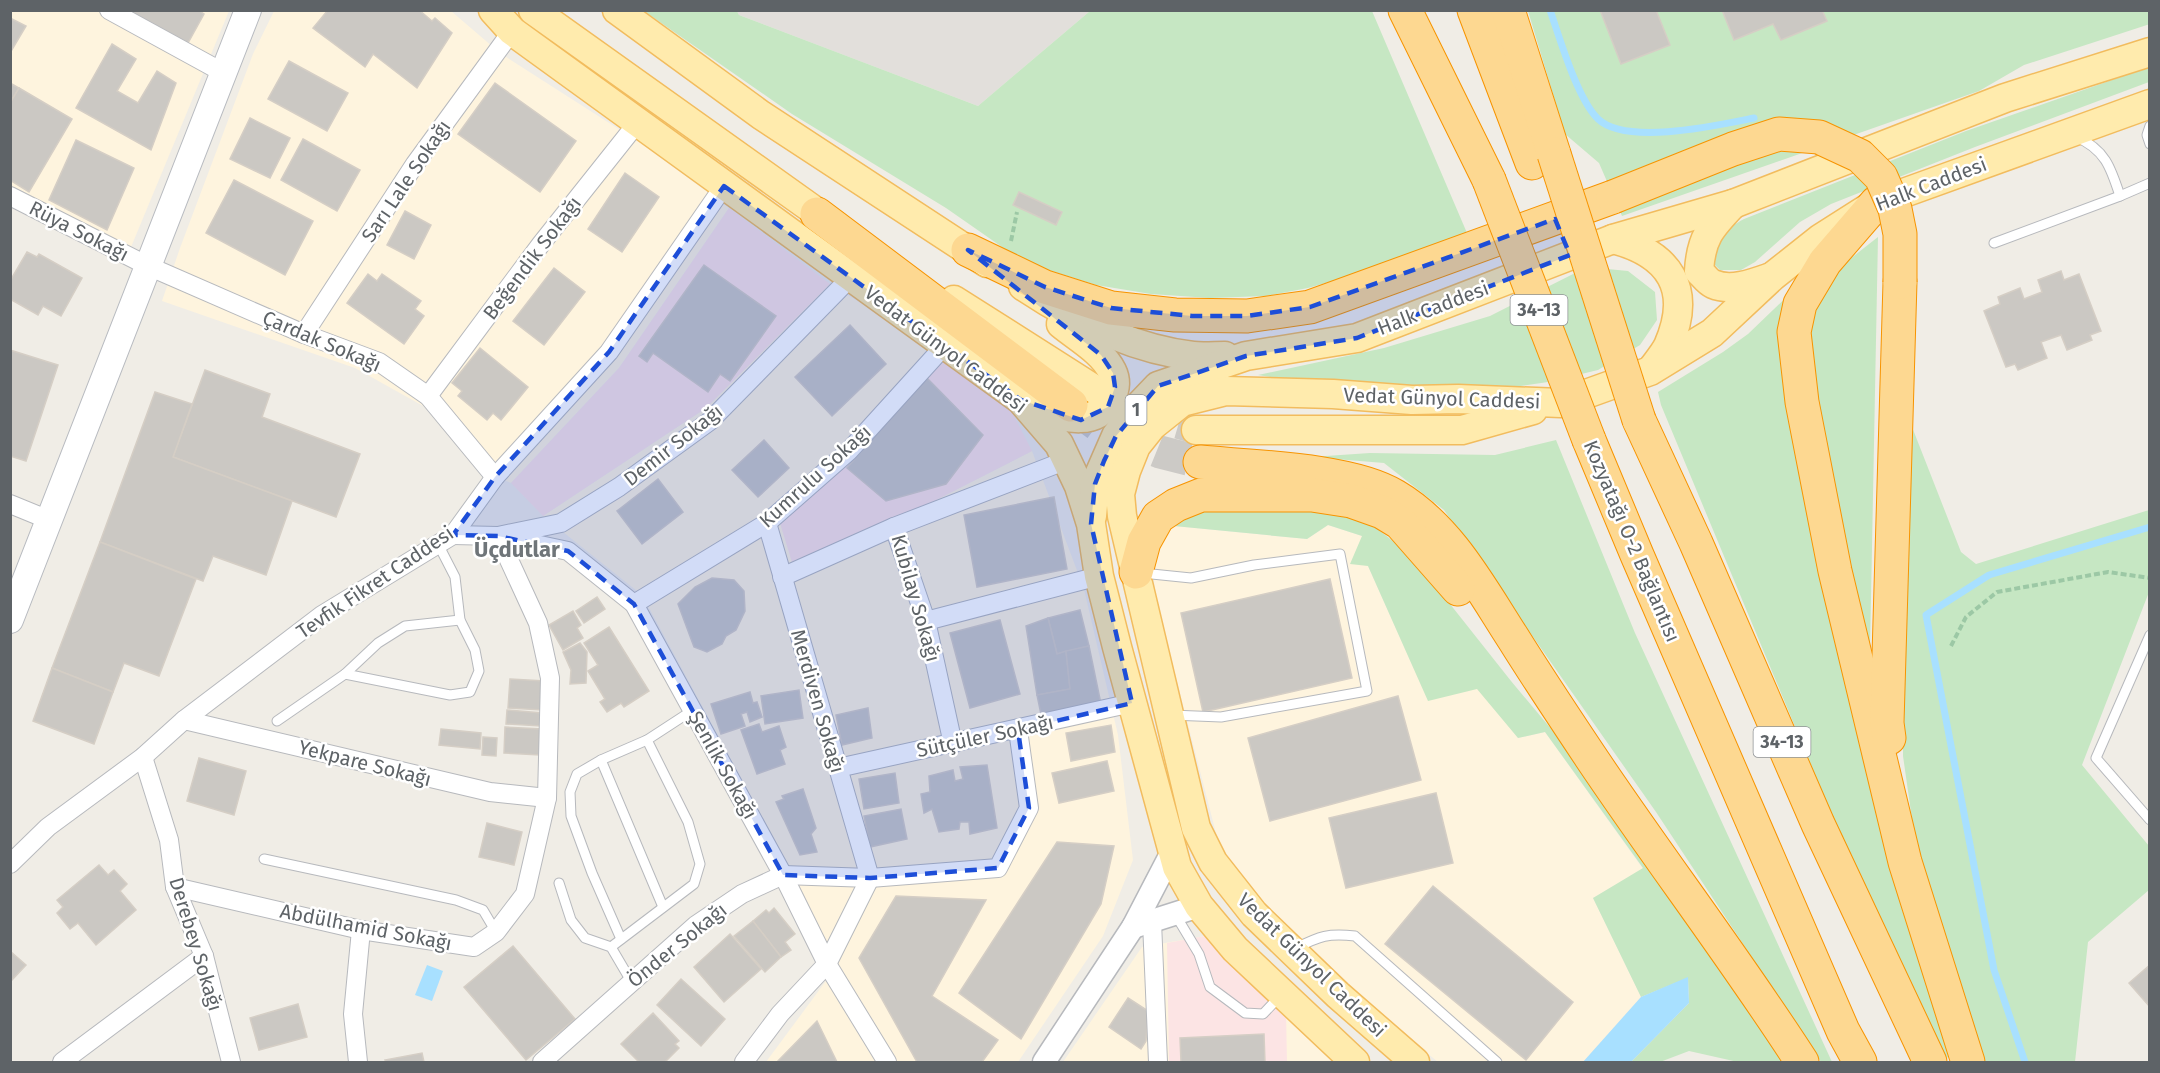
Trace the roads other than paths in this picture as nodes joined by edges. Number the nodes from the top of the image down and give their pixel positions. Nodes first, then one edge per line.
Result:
1 (109, 10) edge
2 (248, 10) edge
3 (493, 10) edge
4 (533, 10) edge
5 (617, 10) edge
6 (1405, 10) edge
7 (1426, 10) edge
8 (1474, 10) edge
9 (1508, 10) edge
10 (512, 31) junction
11 (2150, 51) edge
12 (224, 73) junction
13 (2150, 104) edge
14 (638, 122) junction
15 (2150, 126) edge
16 (2069, 134) junction
17 (2150, 144) edge
18 (1543, 159) junction
19 (1489, 180) junction
20 (2150, 183) edge
21 (724, 186) junction
22 (10, 196) edge
23 (2120, 196) junction
24 (1876, 203) junction
25 (1733, 204) junction
26 (817, 214) joint
27 (1613, 239) junction
28 (1994, 243) dead end
29 (968, 250) junction
30 (148, 266) junction
31 (1773, 276) junction
32 (851, 277) junction
33 (304, 334) junction
34 (946, 344) junction
35 (1246, 356) junction
36 (1650, 371) junction
37 (428, 396) junction
38 (1082, 397) tunnel mouth
39 (1021, 400) junction
40 (1561, 403) junction
41 (1196, 430) tunnel mouth
42 (1067, 460) junction
43 (1200, 462) tunnel mouth
44 (495, 477) junction
45 (10, 504) edge
46 (49, 520) junction
47 (767, 523) junction
48 (1091, 524) junction
49 (894, 527) junction
50 (498, 536) junction
51 (445, 540) junction
52 (1136, 572) junction
53 (1099, 576) junction
54 (782, 577) junction
55 (634, 604) junction
56 (10, 620) edge
57 (460, 621) junction
58 (926, 621) junction
59 (2150, 635) edge
60 (345, 674) junction
61 (1132, 703) junction
62 (693, 710) junction
63 (1169, 715) junction
64 (184, 720) junction
65 (277, 722) dead end
66 (1017, 730) junction
67 (647, 740) junction
68 (953, 744) junction
69 (143, 757) junction
70 (1591, 758) junction
71 (601, 760) junction
72 (838, 768) junction
73 (547, 798) junction
74 (2150, 820) edge
75 (1172, 852) junction
76 (264, 859) dead end
77 (1905, 862) junction
78 (10, 864) edge
79 (783, 875) junction
80 (870, 878) junction
81 (559, 883) dead end
82 (175, 887) junction
83 (663, 907) junction
84 (1187, 910) junction
85 (1142, 925) junction
86 (361, 930) junction
87 (496, 932) junction
88 (621, 939) junction
89 (611, 947) junction
90 (1292, 950) junction
91 (204, 956) junction
92 (827, 964) junction
93 (632, 981) junction
94 (1282, 994) junction
95 (62, 1062) edge
96 (231, 1062) edge
97 (358, 1062) edge
98 (542, 1062) edge
99 (744, 1062) edge
100 (887, 1062) edge
101 (1044, 1062) edge
102 (1158, 1062) edge
103 (1354, 1062) edge
104 (1415, 1062) edge
105 (1497, 1062) edge
106 (1802, 1062) edge
107 (1860, 1062) edge
108 (1930, 1062) edge
109 (1968, 1062) edge

1 - 12 street
2 - 12 main road
3 - 10 main road, Vedat Günyol Caddesi
4 - 26 main road
5 - 29 main road
6 - 19 highway
7 - 19 highway, Kozyatağı O-2 Bağlantısı / 34-13
8 - 18 highway
9 - 18 highway
10 - 14 main road, Vedat Günyol Caddesi
10 - 33 street, Sarı Lale Sokağı
11 - 25 main road, Halk Caddesi
12 - 30 main road
13 - 16 main road, Halk Caddesi
14 - 21 main road, Vedat Günyol Caddesi
14 - 37 street, Beğendik Sokağı
15 - 17 lane
16 - 23 lane
16 - 24 main road, Halk Caddesi
18 - 108 highway, 34-13, bridge
19 - 107 highway, Kozyatağı O-2 Bağlantısı / 34-13, bridge
20 - 23 lane
21 - 32 main road, Vedat Günyol Caddesi
21 - 44 street, Tevfik Fikret Caddesi
22 - 30 street, Rüya Sokağı
23 - 28 lane
24 - 31 main road, Halk Caddesi
24 - 77 highway
25 - 27 main road, Halk Caddesi
25 - 31 main road
26 - 38 highway
27 - 35 main road, Halk Caddesi
27 - 36 main road
29 - 35 main road
29 - 39 main road
29 - 77 highway, bridge
30 - 33 street, Çardak Sokağı
30 - 46 main road
31 - 36 main road, Halk Caddesi
32 - 34 main road, Vedat Günyol Caddesi
32 - 50 street, Demir Sokağı
33 - 37 street, Çardak Sokağı
34 - 39 main road, Vedat Günyol Caddesi
34 - 47 street, Kumrulu Sokağı
35 - 48 main road, 1
36 - 40 main road, Vedat Günyol Caddesi
37 - 44 street, Çardak Sokağı
39 - 42 main road, Vedat Günyol Caddesi
40 - 41 main road
40 - 52 main road, Vedat Günyol Caddesi
42 - 48 main road, Vedat Günyol Caddesi
42 - 49 street, Kubilay Sokağı
43 - 70 highway
44 - 51 street, Tevfik Fikret Caddesi
45 - 46 street
46 - 56 main road
47 - 54 street, Merdiven Sokağı
47 - 55 street, Kumrulu Sokağı
48 - 53 main road, Vedat Günyol Caddesi
49 - 54 street
49 - 58 street, Kubilay Sokağı
50 - 51 street, Demir Sokağı
50 - 55 street, Şenlik Sokağı
50 - 73 street, Abdülhamid Sokağı
51 - 57 lane
51 - 64 street, Tevfik Fikret Caddesi
52 - 63 main road, Vedat Günyol Caddesi
52 - 63 lane
52 - 70 highway
53 - 58 street
53 - 61 main road, Vedat Günyol Caddesi
54 - 72 street, Merdiven Sokağı
55 - 62 street, Şenlik Sokağı
57 - 60 lane
57 - 60 lane
58 - 68 street, Kubilay Sokağı
59 - 74 lane
60 - 65 lane
61 - 66 street, Sütçüler Sokağı
61 - 75 main road, Vedat Günyol Caddesi
62 - 67 lane
62 - 79 street, Şenlik Sokağı
63 - 90 main road, Vedat Günyol Caddesi
64 - 69 street, Tevfik Fikret Caddesi
64 - 73 street, Yekpare Sokağı
66 - 68 street, Sütçüler Sokağı
66 - 80 street, Önder Sokağı
67 - 71 lane
67 - 83 lane
68 - 72 street, Sütçüler Sokağı
69 - 78 street, Tevfik Fikret Caddesi
69 - 82 street, Derebey Sokağı
70 - 106 highway
71 - 83 lane
71 - 88 lane
72 - 80 street, Merdiven Sokağı
73 - 87 street, Abdülhamid Sokağı
75 - 84 main road, Vedat Günyol Caddesi
75 - 85 street
76 - 87 lane
77 - 109 highway
79 - 80 street, Önder Sokağı
79 - 92 street, Şenlik Sokağı
79 - 93 street, Önder Sokağı
80 - 92 street
81 - 89 lane
82 - 86 street, Abdülhamid Sokağı
82 - 91 street, Derebey Sokağı
83 - 88 lane
84 - 85 street
84 - 94 main road, Vedat Günyol Caddesi
84 - 94 lane
85 - 101 street
85 - 102 street
86 - 87 street, Abdülhamid Sokağı
86 - 97 street
88 - 89 lane
89 - 93 lane
90 - 104 main road, Vedat Günyol Caddesi
90 - 105 lane
91 - 95 street
91 - 96 street, Derebey Sokağı
92 - 99 street
92 - 100 street, Şenlik Sokağı
93 - 98 street, Önder Sokağı
94 - 103 main road, Vedat Günyol Caddesi

